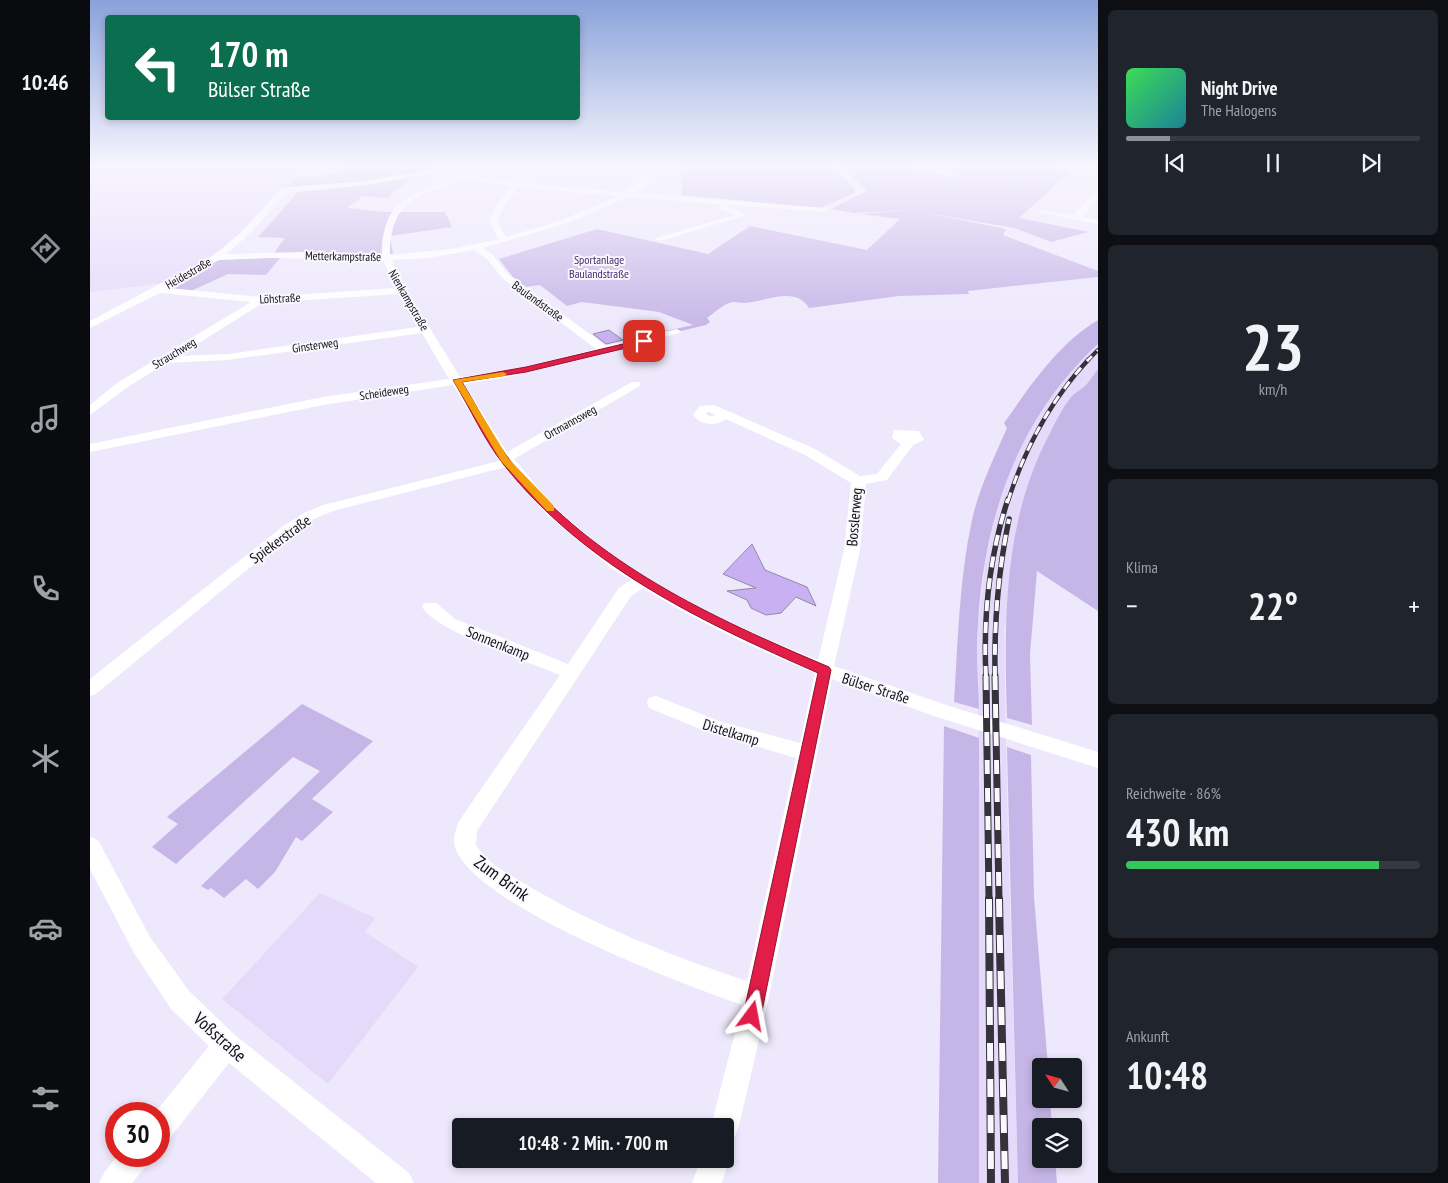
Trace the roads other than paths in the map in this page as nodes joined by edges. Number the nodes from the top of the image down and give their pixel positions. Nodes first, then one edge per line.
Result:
1 (258, 219) edge
2 (391, 219) edge
3 (495, 219) edge
4 (570, 219) edge
5 (728, 219) edge
6 (1083, 219) edge
7 (1098, 222) edge
8 (503, 239) junction
9 (657, 239) dead end
10 (474, 246) junction
11 (217, 257) junction
12 (386, 258) junction
13 (159, 290) junction
14 (402, 291) junction
15 (261, 300) junction
16 (90, 325) edge
17 (426, 329) junction
18 (677, 332) dead end
19 (179, 350) junction
20 (606, 351) junction
21 (203, 359) junction
22 (162, 360) junction
23 (457, 380) junction
24 (636, 384) dead end
25 (90, 411) edge
26 (724, 415) dead end
27 (909, 442) dead end
28 (90, 448) edge
29 (506, 461) junction
30 (858, 481) junction
31 (641, 581) junction
32 (430, 607) dead end
33 (825, 670) junction
34 (571, 672) junction
35 (90, 689) edge
36 (656, 703) dead end
37 (809, 754) junction
38 (1098, 760) edge
39 (90, 847) edge
40 (756, 997) junction
41 (227, 1045) junction
42 (170, 1115) edge
43 (727, 1118) edge
44 (127, 1167) edge
45 (712, 1168) edge
46 (114, 1183) edge
47 (399, 1183) edge
48 (707, 1183) edge

1 - 11 street, Heidestraße
2 - 12 street, Nienkampstraße
3 - 8 street
4 - 8 street, Metterkampstraße
5 - 9 street
6 - 7 street
8 - 10 street, Metterkampstraße
10 - 12 street, Metterkampstraße
10 - 20 street, Baulandstraße
11 - 12 street, Metterkampstraße
11 - 13 street, Heidestraße
12 - 14 street, Nienkampstraße
13 - 15 street, Löhstraße
13 - 16 street, Heidestraße
14 - 15 street, Löhstraße
14 - 17 street, Nienkampstraße
15 - 19 street, Strauchweg
17 - 21 street, Ginsterweg
17 - 23 street, Nienkampstraße
18 - 20 street, Scheideweg
19 - 21 street, Ginsterweg
19 - 22 street, Strauchweg
20 - 23 street, Scheideweg
21 - 22 street, Ginsterweg
22 - 25 street, Strauchweg
23 - 28 street, Scheideweg
23 - 29 street, Bülser Straße
24 - 29 street, Ortmannsweg
26 - 30 street, Bosslerweg
27 - 30 street
29 - 31 street, Bülser Straße
29 - 35 street, Spiekerstraße
30 - 33 street, Bosslerweg
31 - 33 street, Bülser Straße
31 - 34 street, Zum Brink
32 - 34 street, Sonnenkamp
33 - 37 street
33 - 38 street, Bülser Straße
34 - 40 street, Zum Brink
36 - 37 street, Distelkamp
37 - 40 street
39 - 41 street, Voßstraße
40 - 43 street
41 - 42 street
41 - 47 street, Voßstraße
44 - 46 street
45 - 48 street

